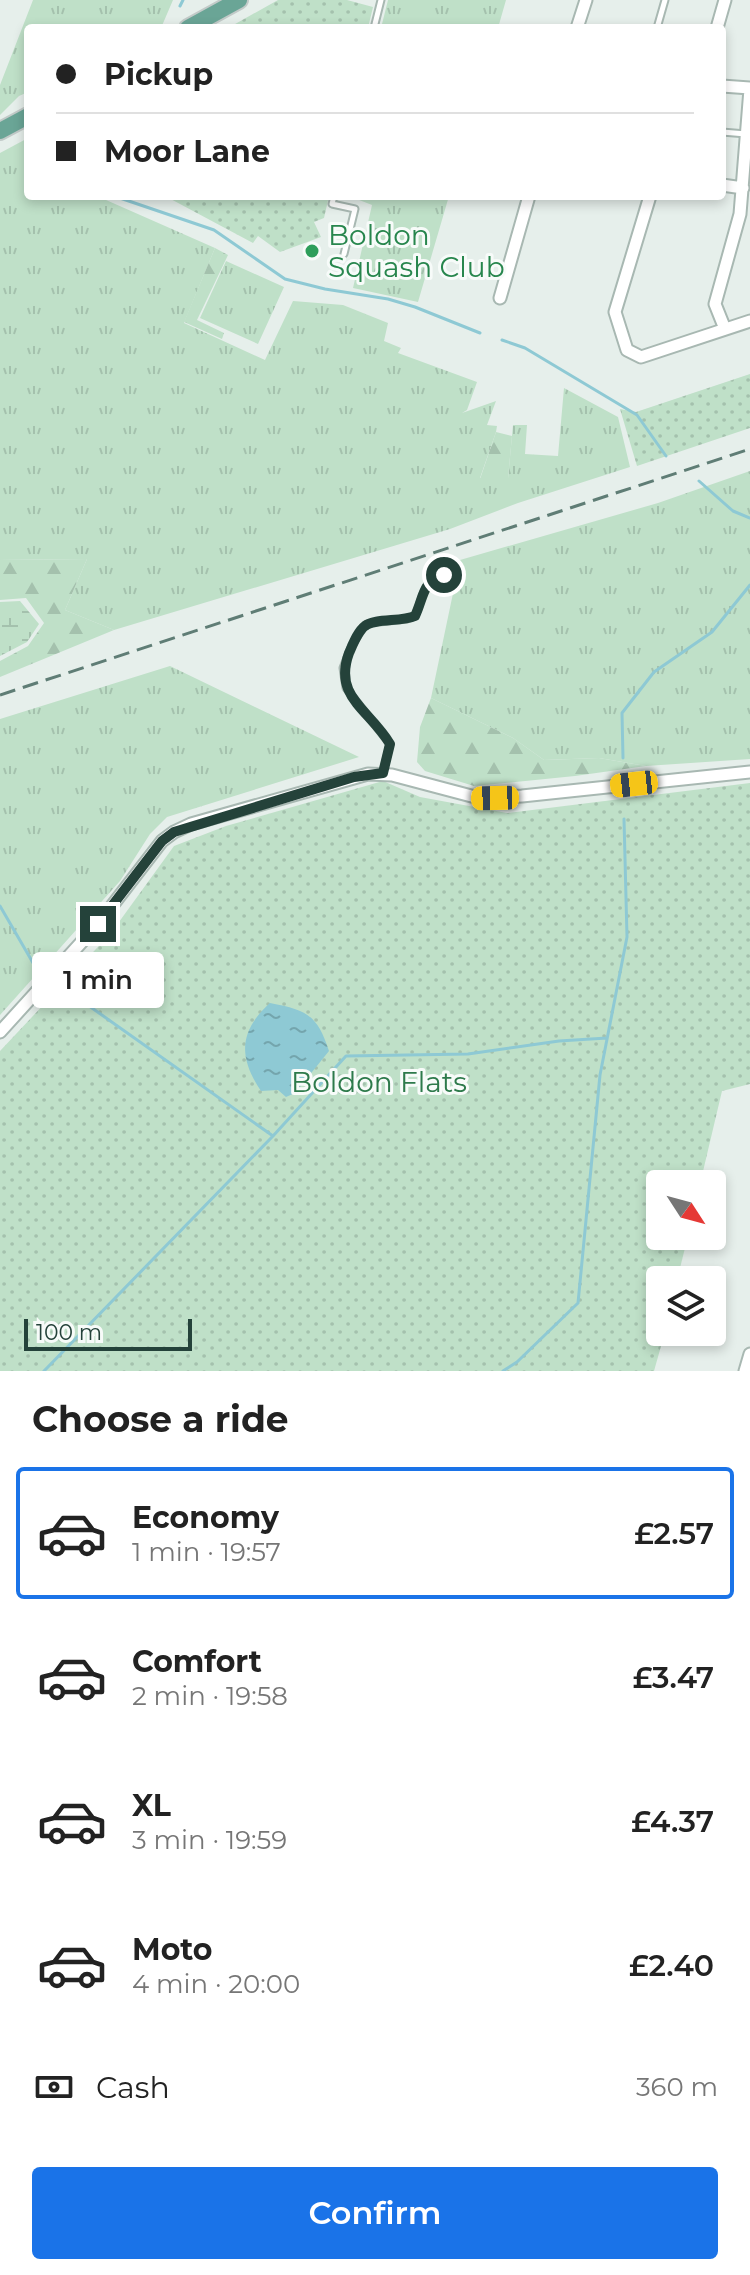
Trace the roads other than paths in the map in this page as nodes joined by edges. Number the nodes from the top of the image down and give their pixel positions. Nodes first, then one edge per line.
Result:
1 (239, 0) edge
2 (381, 0) edge
3 (586, 0) edge
4 (665, 0) edge
5 (725, 0) edge
6 (195, 24) edge
7 (375, 24) edge
8 (578, 24) edge
9 (658, 24) edge
10 (718, 24) edge
11 (726, 86) edge
12 (750, 89) edge
13 (24, 118) edge
14 (0, 131) edge
15 (726, 132) edge
16 (747, 134) junction
17 (726, 186) edge
18 (743, 188) junction
19 (333, 200) edge
20 (528, 200) edge
21 (649, 200) edge
22 (745, 216) edge
23 (344, 254) dead end
24 (500, 298) dead end
25 (750, 321) edge
26 (725, 329) junction
27 (444, 575) dead end
28 (750, 772) edge
29 (383, 773) junction
30 (0, 1032) edge
31 (750, 1354) edge
32 (745, 1371) edge

1 - 6 main road
2 - 7 lane
3 - 8 street
4 - 9 lane
5 - 10 street
11 - 12 street
12 - 16 street
13 - 14 main road
15 - 16 lane
16 - 18 street
17 - 18 street
18 - 22 street
19 - 23 lane
20 - 24 street
21 - 26 street
22 - 26 street
25 - 26 street
27 - 29 lane
28 - 29 street
29 - 30 street
31 - 32 street

